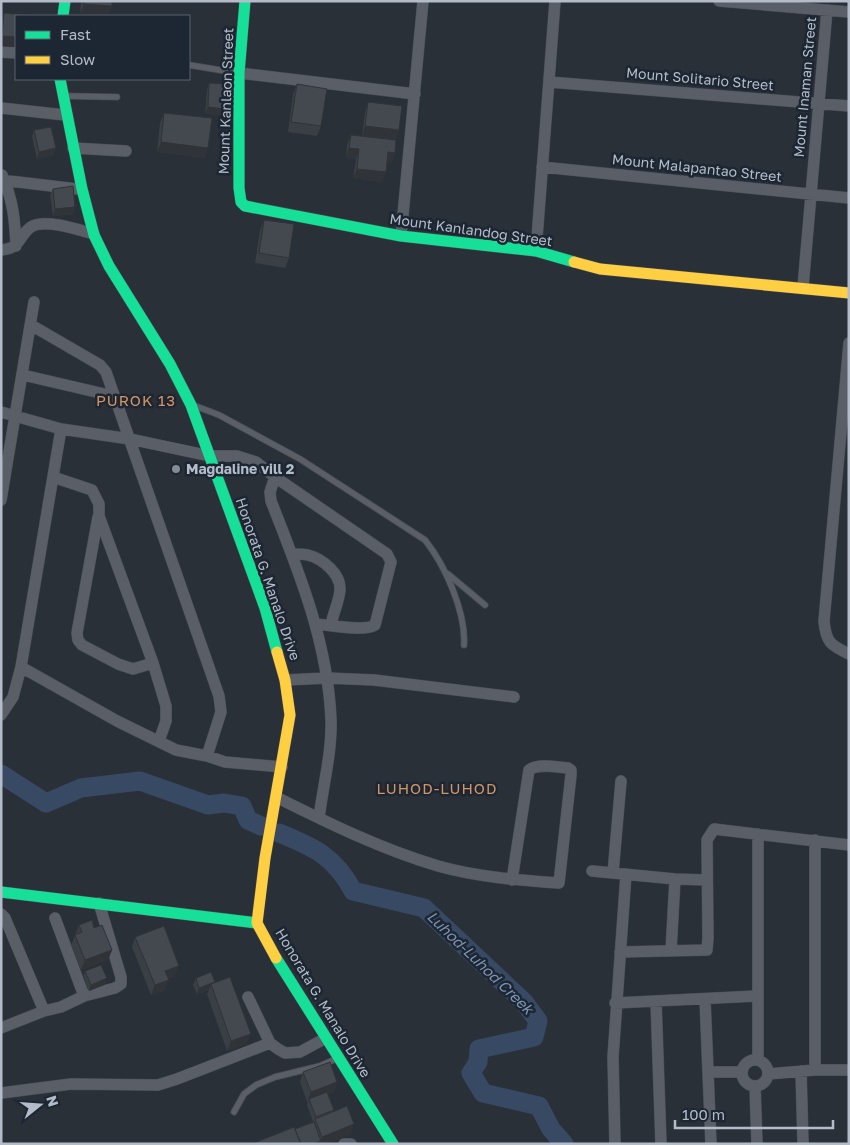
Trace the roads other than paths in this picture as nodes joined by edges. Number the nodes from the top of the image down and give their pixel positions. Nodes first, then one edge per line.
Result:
1 (65, 1) edge
2 (245, 1) edge
3 (423, 1) edge
4 (555, 1) edge
5 (719, 1) edge
6 (827, 10) junction
7 (849, 12) edge
8 (63, 15) edge
9 (1, 52) edge
10 (15, 53) edge
11 (190, 65) edge
12 (239, 73) junction
13 (60, 80) edge
14 (549, 82) junction
15 (415, 94) junction
16 (62, 96) junction
17 (117, 97) dead end
18 (818, 104) junction
19 (849, 106) edge
20 (1, 108) edge
21 (66, 115) junction
22 (73, 148) junction
23 (126, 151) dead end
24 (542, 167) junction
25 (2, 178) edge
26 (82, 190) junction
27 (811, 194) junction
28 (849, 198) edge
29 (241, 202) joint
30 (94, 234) junction
31 (401, 236) junction
32 (16, 246) junction
33 (1, 250) edge
34 (536, 251) junction
35 (803, 287) junction
36 (849, 293) edge
37 (34, 302) dead end
38 (31, 325) junction
39 (849, 343) edge
40 (23, 375) junction
41 (113, 396) junction
42 (191, 405) junction
43 (1, 412) edge
44 (15, 415) junction
45 (60, 429) junction
46 (130, 439) junction
47 (210, 456) junction
48 (53, 477) junction
49 (275, 477) junction
50 (1, 500) edge
51 (99, 516) junction
52 (292, 554) junction
53 (446, 573) junction
54 (485, 605) dead end
55 (316, 624) junction
56 (331, 625) junction
57 (464, 645) dead end
58 (849, 654) edge
59 (153, 663) junction
60 (21, 668) junction
61 (328, 678) junction
62 (286, 680) junction
63 (514, 697) dead end
64 (1, 715) edge
65 (158, 741) junction
66 (207, 756) junction
67 (282, 767) junction
68 (621, 781) dead end
69 (276, 796) junction
70 (319, 818) junction
71 (758, 834) junction
72 (815, 840) junction
73 (849, 845) edge
74 (592, 871) dead end
75 (613, 873) junction
76 (626, 874) junction
77 (675, 879) junction
78 (512, 880) junction
79 (707, 880) junction
80 (1, 892) edge
81 (99, 903) junction
82 (1, 914) edge
83 (55, 918) dead end
84 (257, 923) junction
85 (670, 950) junction
86 (620, 952) junction
87 (84, 996) junction
88 (756, 996) junction
89 (248, 997) dead end
90 (705, 999) junction
91 (656, 1001) junction
92 (616, 1003) junction
93 (44, 1011) junction
94 (2, 1024) edge
95 (326, 1038) junction
96 (270, 1043) junction
97 (338, 1058) junction
98 (758, 1060) junction
99 (815, 1070) junction
100 (849, 1070) edge
101 (801, 1071) junction
102 (709, 1072) junction
103 (742, 1072) junction
104 (768, 1074) junction
105 (755, 1086) junction
106 (1, 1093) edge
107 (234, 1112) dead end
108 (803, 1143) edge
109 (344, 1144) edge
110 (351, 1144) edge
111 (393, 1144) edge
112 (614, 1144) edge
113 (661, 1144) edge
114 (711, 1144) edge
115 (757, 1144) edge

1 - 8 street
2 - 12 street, Mount Kanlaon Street
3 - 15 street
4 - 14 street
5 - 6 street
6 - 7 street
6 - 18 street, Mount Inaman Street
9 - 10 street
11 - 12 lane
12 - 15 street
12 - 29 street, Mount Kanlaon Street
13 - 16 street, Honorata G. Manalo Drive
14 - 18 street, Mount Solitario Street
14 - 24 street
15 - 31 street
16 - 17 lane
16 - 21 street, Honorata G. Manalo Drive
18 - 19 street, Mount Solitario Street
18 - 27 street, Mount Inaman Street
20 - 21 street
21 - 22 street, Honorata G. Manalo Drive
22 - 23 street
22 - 26 street, Honorata G. Manalo Drive
24 - 27 street, Mount Malapantao Street
24 - 34 street
25 - 26 street
25 - 32 street
26 - 30 street, Honorata G. Manalo Drive
27 - 28 street, Mount Malapantao Street
27 - 35 street, Mount Inaman Street
29 - 31 street, Mount Kanlandog Street
30 - 32 street
30 - 42 street, Honorata G. Manalo Drive
31 - 34 street, Mount Kanlandog Street
32 - 33 street
34 - 35 street, Mount Kanlandog Street
35 - 36 street, Mount Kanlandog Street
37 - 38 street
38 - 40 street
38 - 41 street
39 - 58 street
40 - 41 street
40 - 44 street
41 - 46 street
42 - 47 street, Honorata G. Manalo Drive
42 - 53 lane
43 - 44 street
44 - 45 street
44 - 50 street
45 - 46 street
45 - 48 street
46 - 47 street
46 - 66 street
47 - 49 street
47 - 62 street, Honorata G. Manalo Drive
48 - 51 street
48 - 60 street
49 - 52 street
49 - 56 street
51 - 59 street
51 - 59 street
52 - 55 street
52 - 56 street
53 - 54 lane
53 - 57 lane
55 - 56 street
55 - 61 street
59 - 65 street
60 - 64 street
60 - 65 street
61 - 62 street
61 - 63 street
61 - 70 street
62 - 67 street, Honorata G. Manalo Drive
65 - 66 street
66 - 67 street
67 - 69 street, Honorata G. Manalo Drive
68 - 75 street
69 - 70 street
69 - 84 street, Honorata G. Manalo Drive
70 - 78 street
71 - 72 street
71 - 79 street
71 - 88 street
72 - 73 street
72 - 99 street
74 - 75 street
75 - 76 street
76 - 77 street
76 - 86 street
77 - 79 street
77 - 85 street
78 - 78 street
79 - 85 street
80 - 81 street
81 - 84 street
81 - 87 street
82 - 93 street
83 - 87 street
84 - 95 street, Honorata G. Manalo Drive
85 - 86 street
86 - 92 street
87 - 93 street
88 - 90 street
88 - 98 street
89 - 96 street
90 - 91 street
90 - 102 street
91 - 92 street
91 - 113 street
92 - 112 street
93 - 94 street
95 - 96 street
95 - 97 street, Honorata G. Manalo Drive
96 - 106 street
97 - 107 lane
97 - 111 street, Honorata G. Manalo Drive
98 - 103 street
98 - 104 street
99 - 100 street
99 - 101 street
101 - 104 street
101 - 108 street
102 - 103 street
102 - 114 street
103 - 105 street
104 - 105 street
105 - 115 street
109 - 110 street

